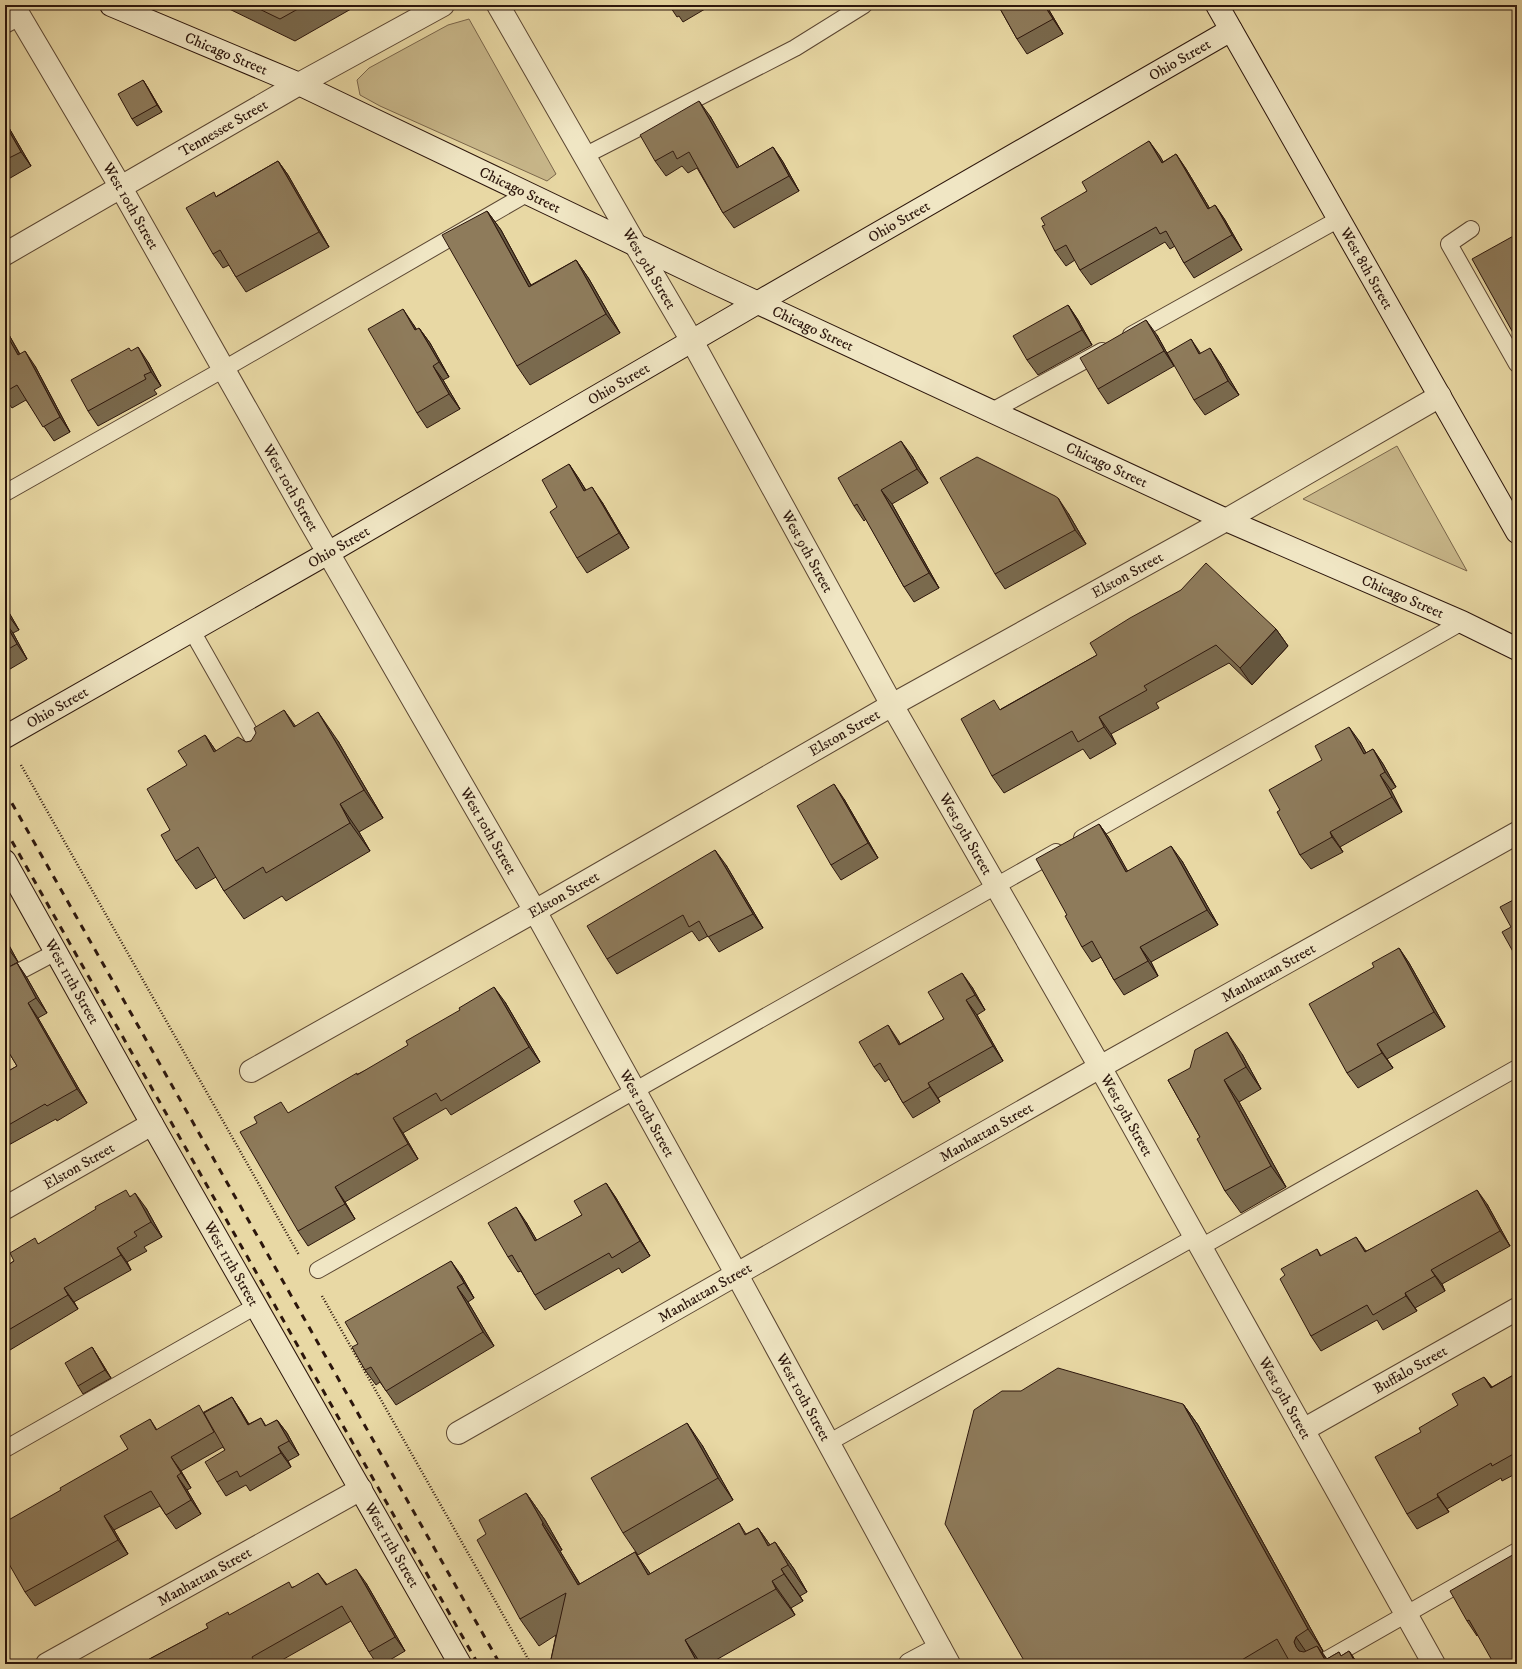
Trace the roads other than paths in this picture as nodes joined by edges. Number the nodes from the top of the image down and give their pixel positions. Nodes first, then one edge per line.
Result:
1 (111, 5) edge
2 (443, 5) edge
3 (498, 5) edge
4 (864, 5) edge
5 (1217, 5) edge
6 (13, 15) edge
7 (1231, 30) junction
8 (299, 84) junction
9 (584, 156) junction
10 (120, 186) junction
11 (528, 193) junction
12 (1339, 219) junction
13 (1472, 229) dead end
14 (635, 244) junction
15 (5, 254) edge
16 (758, 302) junction
17 (692, 341) junction
18 (1517, 364) edge
19 (224, 369) junction
20 (1440, 396) junction
21 (992, 411) junction
22 (5, 493) edge
23 (1226, 520) junction
24 (1517, 532) edge
25 (328, 553) junction
26 (1462, 622) junction
27 (192, 631) junction
28 (1517, 649) edge
29 (892, 705) junction
30 (5, 737) edge
31 (266, 761) edge
32 (1517, 833) edge
33 (5, 861) edge
34 (996, 886) junction
35 (535, 911) junction
36 (56, 952) junction
37 (5, 979) edge
38 (1100, 1067) junction
39 (1517, 1068) edge
40 (251, 1071) dead end
41 (635, 1091) junction
42 (152, 1124) junction
43 (5, 1208) edge
44 (1198, 1242) junction
45 (318, 1270) dead end
46 (737, 1275) junction
47 (256, 1306) junction
48 (1517, 1309) edge
49 (1303, 1430) junction
50 (458, 1433) dead end
51 (828, 1443) junction
52 (5, 1449) edge
53 (361, 1489) junction
54 (1517, 1551) edge
55 (1406, 1614) junction
56 (944, 1656) edge
57 (47, 1664) edge
58 (460, 1664) edge
59 (910, 1664) edge
60 (1319, 1664) edge
61 (1434, 1664) edge

1 - 8 street, Chicago Street
2 - 8 street, Tennessee Street
3 - 9 street, West 9th Street
4 - 9 lane
5 - 7 street, West 8th Street
6 - 10 street, West 10th Street
7 - 12 street, West 8th Street
7 - 16 street, Ohio Street
8 - 10 street, Tennessee Street
8 - 11 street, Chicago Street
9 - 14 street, West 9th Street
10 - 15 street, Tennessee Street
10 - 19 street, West 10th Street
11 - 14 street, Chicago Street
11 - 19 lane
12 - 20 street, West 8th Street
12 - 21 lane
13 - 18 lane
14 - 16 street, Chicago Street
14 - 17 street, West 9th Street
16 - 17 street, Ohio Street
16 - 21 street, Chicago Street
17 - 25 street, Ohio Street
17 - 29 street, West 9th Street
19 - 22 lane
19 - 25 street, West 10th Street
20 - 23 street, Elston Street
20 - 24 street, West 8th Street
21 - 23 street, Chicago Street
23 - 26 street, Chicago Street
23 - 29 street, Elston Street
25 - 27 street, Ohio Street
25 - 35 street, West 10th Street
26 - 28 street, Chicago Street
26 - 34 lane
27 - 30 street, Ohio Street
27 - 31 lane
29 - 34 street, West 9th Street
29 - 35 street, Elston Street
32 - 38 street, Manhattan Street
33 - 36 street, West 11th Street
34 - 38 street, West 9th Street
34 - 41 lane
35 - 40 street, Elston Street
35 - 41 street, West 10th Street
36 - 37 lane
36 - 42 street, West 11th Street
38 - 44 street, West 9th Street
38 - 46 street, Manhattan Street
39 - 44 lane
41 - 45 lane
41 - 46 street, West 10th Street
42 - 43 street, Elston Street
42 - 47 street, West 11th Street
44 - 49 street, West 9th Street
44 - 51 lane
46 - 50 street, Manhattan Street
46 - 51 street, West 10th Street
47 - 52 lane
47 - 53 street, West 11th Street
48 - 49 street, Buffalo Street
49 - 55 street, West 9th Street
51 - 56 street, West 10th Street
53 - 57 street, Manhattan Street
53 - 58 street, West 11th Street
54 - 55 lane
55 - 60 lane
55 - 61 street, West 9th Street
56 - 59 street

